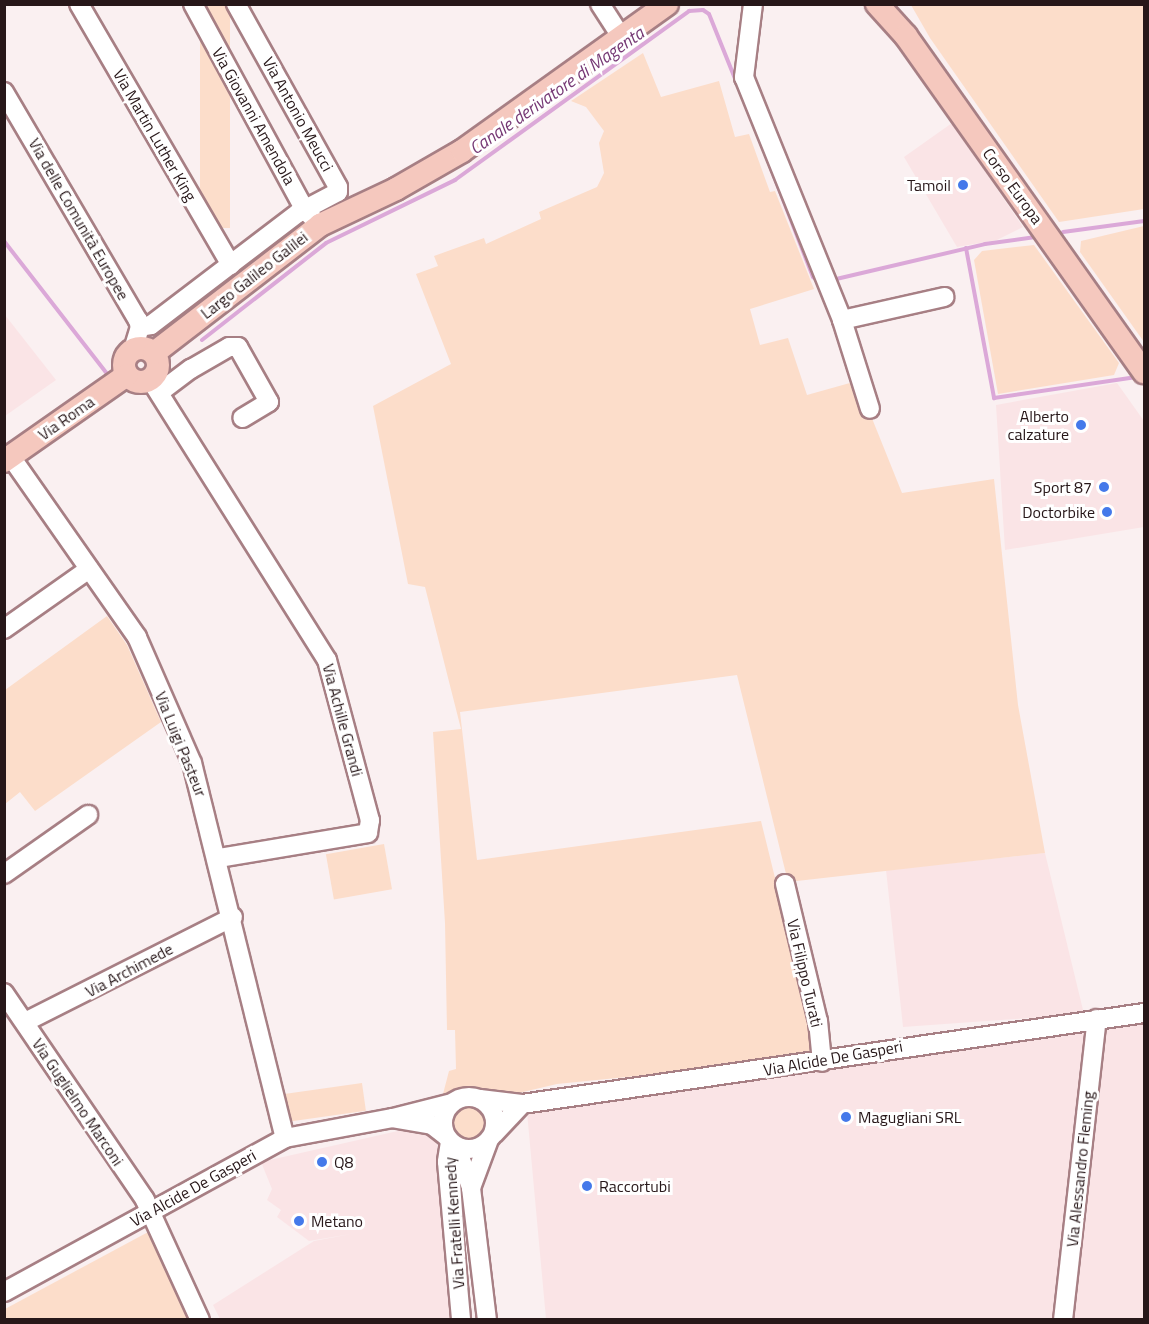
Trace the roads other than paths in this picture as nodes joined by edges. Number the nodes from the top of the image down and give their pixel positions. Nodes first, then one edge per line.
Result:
1 (79, 4) edge
2 (193, 4) edge
3 (236, 4) edge
4 (600, 4) edge
5 (667, 4) edge
6 (753, 4) edge
7 (877, 4) edge
8 (622, 38) junction
9 (4, 92) edge
10 (313, 217) junction
11 (231, 265) junction
12 (944, 297) dead end
13 (842, 320) junction
14 (140, 327) junction
15 (144, 352) junction
16 (1144, 372) edge
17 (128, 375) junction
18 (155, 386) junction
19 (870, 409) dead end
20 (242, 418) dead end
21 (8, 459) edge
22 (89, 569) junction
23 (4, 628) edge
24 (88, 815) dead end
25 (218, 858) junction
26 (4, 874) edge
27 (785, 884) dead end
28 (233, 917) junction
29 (4, 993) edge
30 (1144, 1013) edge
31 (1097, 1019) junction
32 (25, 1023) junction
33 (822, 1062) junction
34 (480, 1099) junction
35 (452, 1103) junction
36 (522, 1104) junction
37 (393, 1118) junction
38 (285, 1138) junction
39 (448, 1139) junction
40 (490, 1139) junction
41 (471, 1188) junction
42 (151, 1212) junction
43 (4, 1292) edge
44 (200, 1320) edge
45 (462, 1320) edge
46 (487, 1320) edge
47 (1063, 1320) edge

1 - 11 street, Via Martin Luther King
2 - 10 street, Via Giovanni Amendola
3 - 10 street, Via Antonio Meucci
4 - 8 street
5 - 8 main road
6 - 13 street
7 - 16 main road, Corso Europa
8 - 10 main road, Largo Galileo Galilei
9 - 14 street, Via delle Comunità Europee
10 - 11 street, Largo Galileo Galilei
10 - 15 main road, Largo Galileo Galilei
11 - 14 street, Largo Galileo Galilei
12 - 13 street
13 - 19 street
14 - 15 street
15 - 17 main road
15 - 18 main road
17 - 18 main road
17 - 21 main road, Via Roma
18 - 20 street
18 - 25 street, Via Achille Grandi
21 - 22 street, Via Luigi Pasteur
22 - 23 street
22 - 25 street, Via Luigi Pasteur
24 - 26 street
25 - 28 street, Via Luigi Pasteur
27 - 33 street, Via Filippo Turati
28 - 32 street, Via Archimede
28 - 38 street, Via Luigi Pasteur
29 - 32 street, Via Guglielmo Marconi
30 - 31 street, Via Alcide De Gasperi
31 - 33 street, Via Alcide De Gasperi
31 - 47 street, Via Alessandro Fleming
32 - 42 street, Via Guglielmo Marconi
33 - 36 street, Via Alcide De Gasperi
34 - 35 street
34 - 36 street, Via Alcide De Gasperi
34 - 40 street
35 - 37 street, Via Alcide De Gasperi
35 - 39 street
36 - 40 street
37 - 38 street, Via Alcide De Gasperi
37 - 39 street, Via Alcide De Gasperi
38 - 42 street, Via Alcide De Gasperi
39 - 40 street
39 - 41 street, Via Fratelli Kennedy
39 - 45 street, Via Fratelli Kennedy
40 - 41 street, Via Fratelli Kennedy
41 - 46 street, Via Fratelli Kennedy
42 - 43 street, Via Alcide De Gasperi
42 - 44 street, Via Guglielmo Marconi

